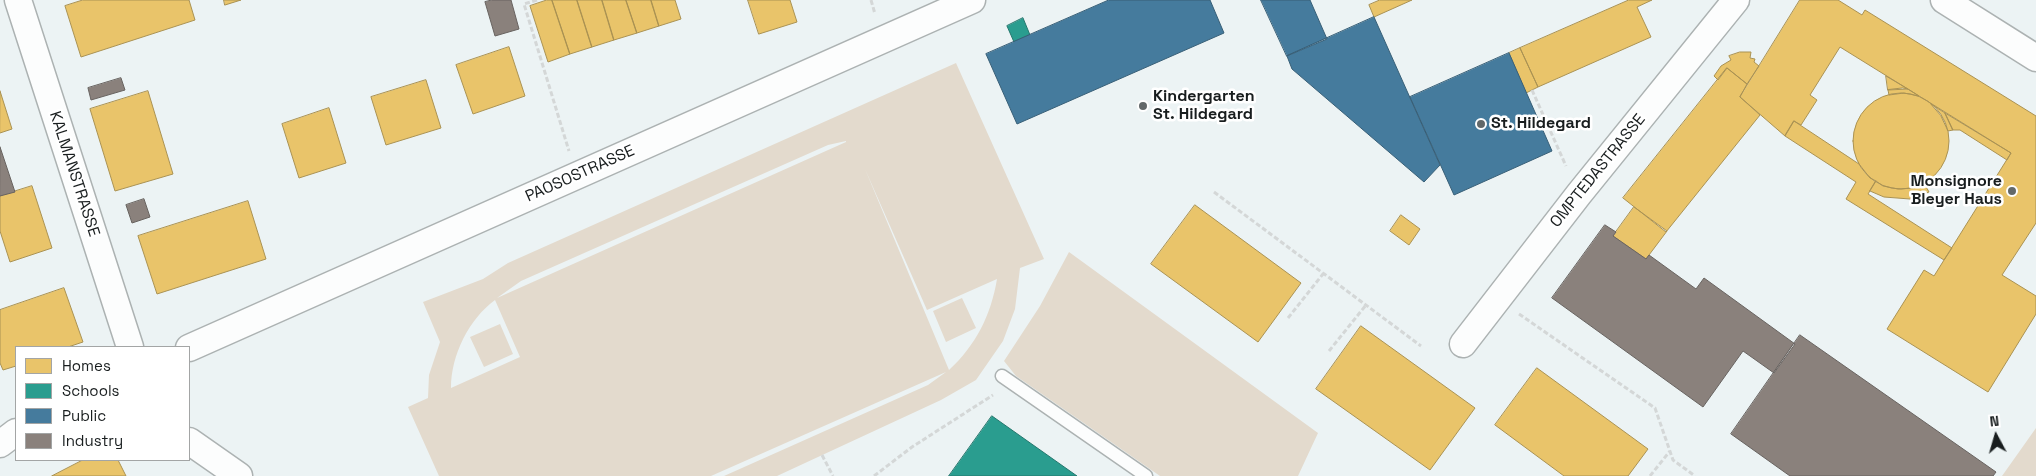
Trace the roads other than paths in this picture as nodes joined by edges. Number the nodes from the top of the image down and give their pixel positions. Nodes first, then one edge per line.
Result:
1 (18, 0) edge
2 (972, 0) edge
3 (1736, 0) edge
4 (1944, 0) edge
5 (2036, 58) edge
6 (1463, 344) dead end
7 (130, 346) edge
8 (190, 348) edge
9 (1007, 380) road end
10 (15, 433) edge
11 (190, 442) edge
12 (0, 444) edge
13 (239, 476) edge
14 (1146, 476) edge

1 - 7 street, KALMANSTRASSE
2 - 8 street, PAOSOSTRASSE
3 - 6 street, OMPTEDASTRASSE
4 - 5 street
9 - 14 lane
10 - 12 street
11 - 13 street

